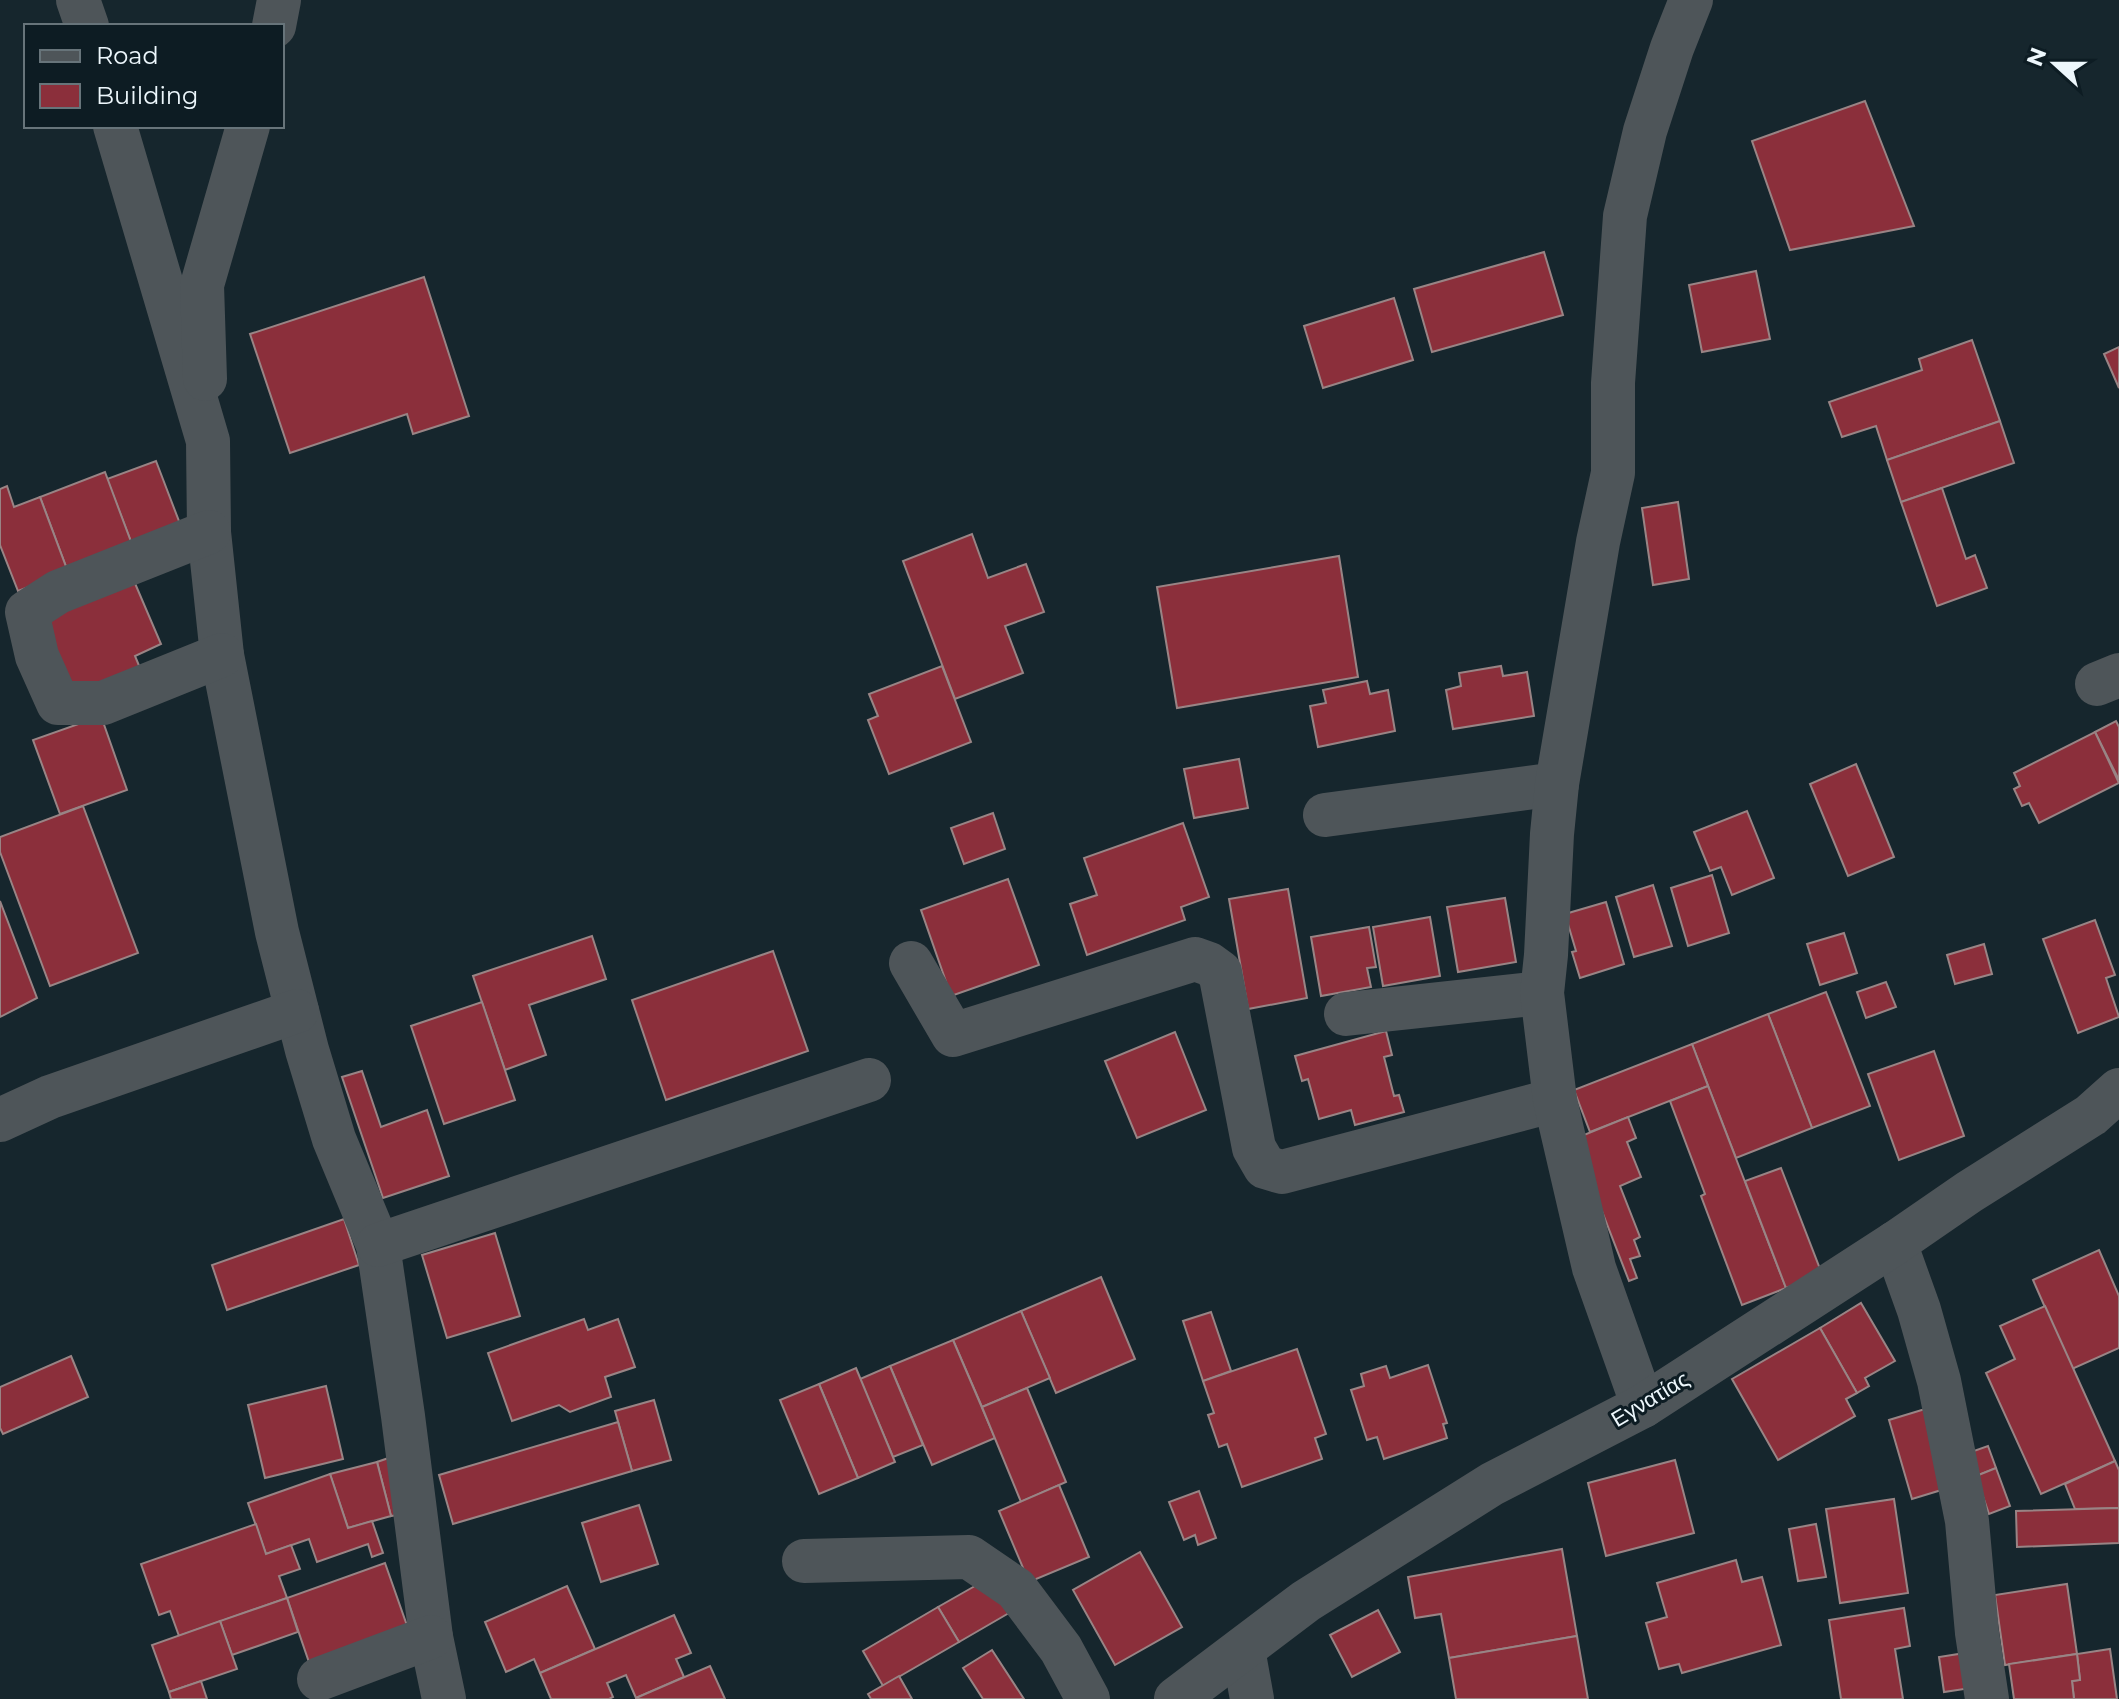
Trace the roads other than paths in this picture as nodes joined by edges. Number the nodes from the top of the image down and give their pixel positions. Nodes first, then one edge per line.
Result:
1 (78, 0) edge
2 (279, 0) edge
3 (1691, 0) edge
4 (86, 24) edge
5 (274, 24) edge
6 (116, 128) edge
7 (247, 128) edge
8 (208, 441) junction
9 (209, 532) junction
10 (222, 655) junction
11 (1557, 784) junction
12 (1325, 815) dead end
13 (911, 963) dead end
14 (1542, 993) junction
15 (297, 1011) junction
16 (1346, 1014) dead end
17 (869, 1080) dead end
18 (2119, 1090) edge
19 (1555, 1100) junction
20 (0, 1120) edge
21 (1895, 1243) junction
22 (378, 1245) junction
23 (1643, 1406) junction
24 (804, 1561) dead end
25 (431, 1637) junction
26 (1243, 1649) junction
27 (319, 1679) dead end
28 (444, 1699) edge
29 (1088, 1699) edge
30 (1176, 1699) edge
31 (1252, 1699) edge
32 (1987, 1699) edge

1 - 4 street
2 - 5 street
3 - 11 street
6 - 8 street
7 - 8 street
8 - 9 street
9 - 10 street
9 - 10 street
10 - 15 street
11 - 12 street
11 - 14 street
13 - 19 street
14 - 16 street
14 - 19 street
15 - 20 street
15 - 22 street
17 - 22 street
18 - 21 street, Εγνατίας
19 - 23 street
21 - 23 street, Εγνατίας
21 - 32 street
22 - 25 street
23 - 26 street, Εγνατίας
24 - 29 street
25 - 27 street
25 - 28 street
26 - 30 street, Εγνατίας
26 - 31 street

